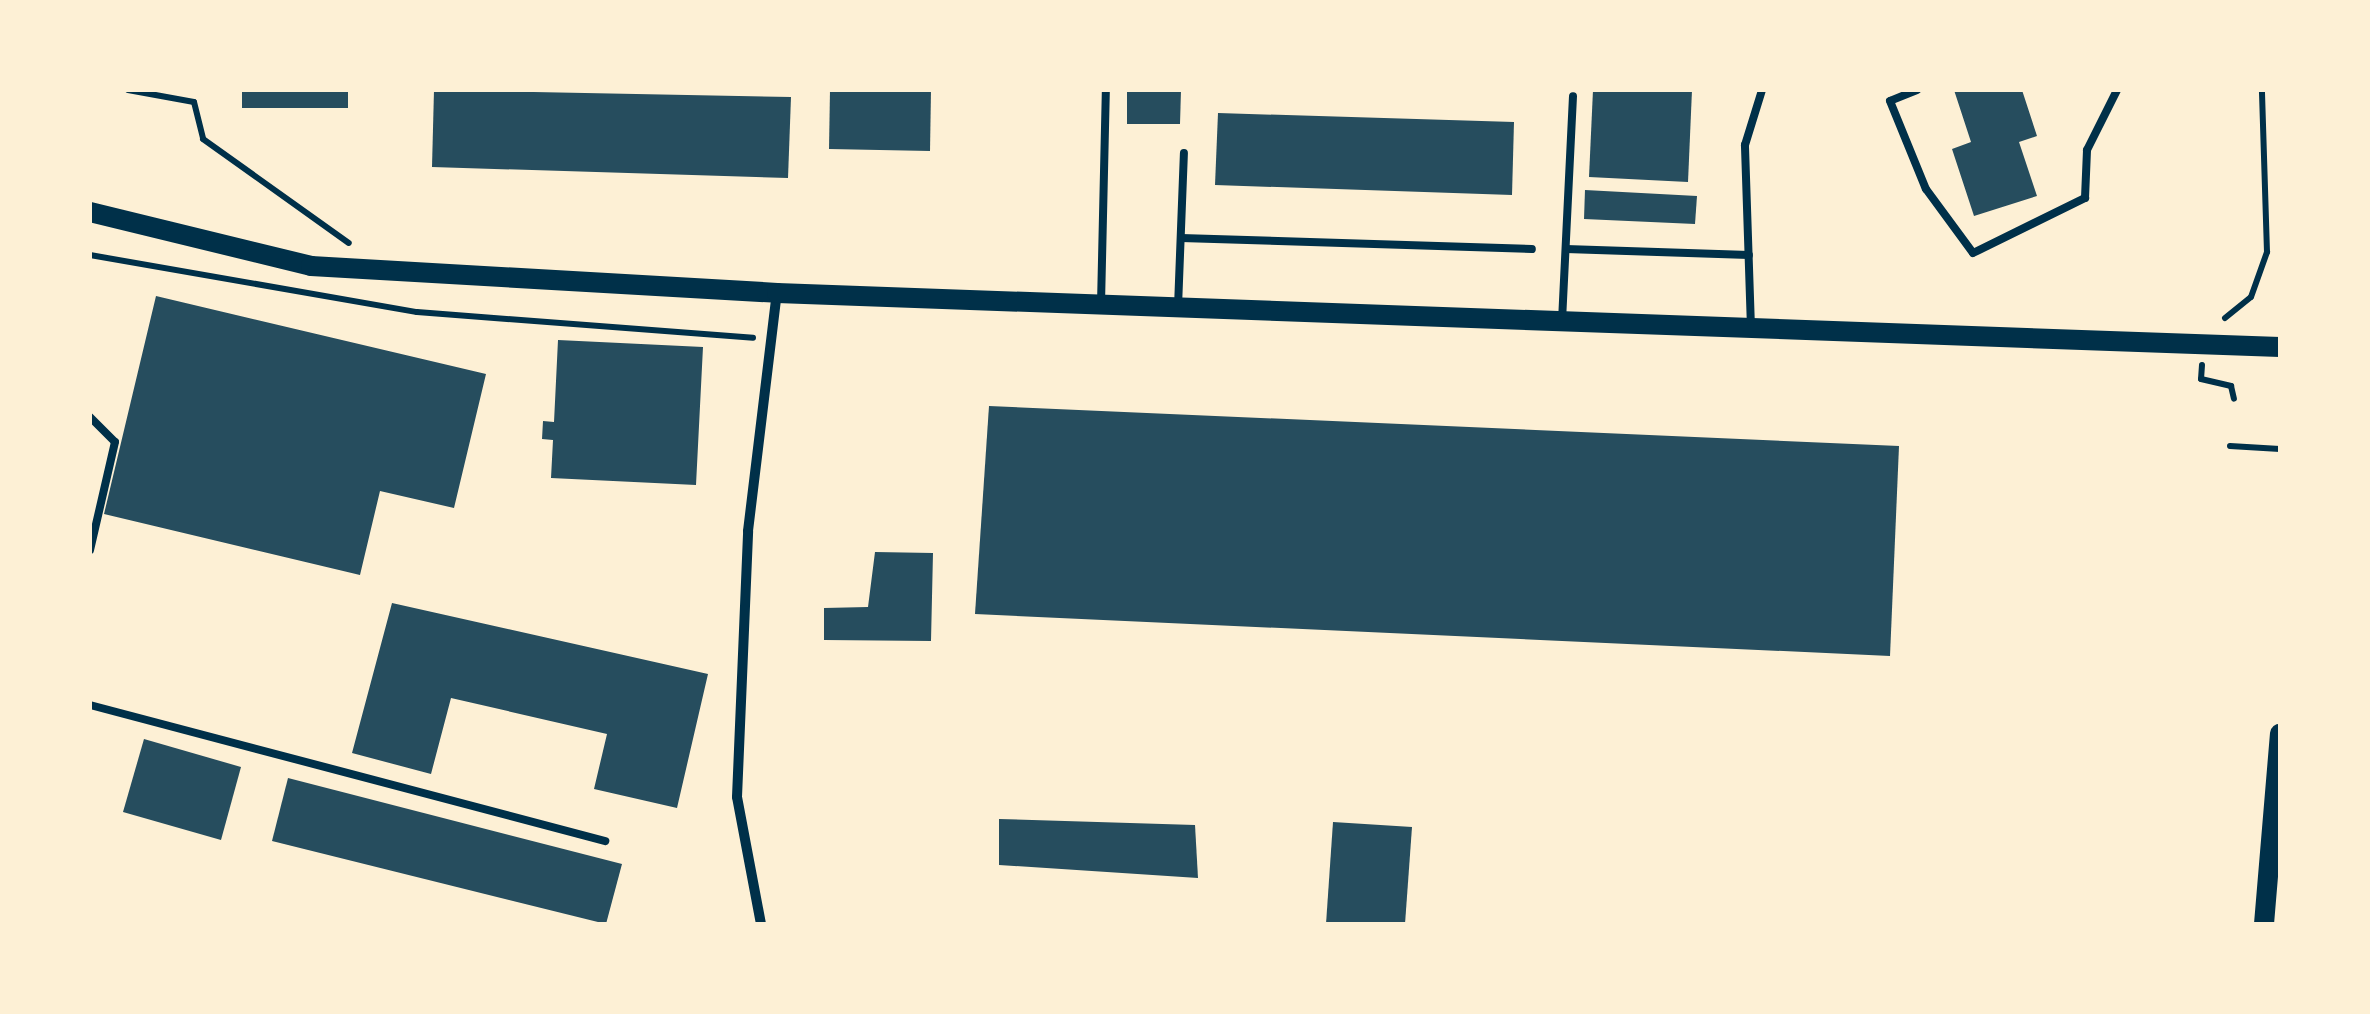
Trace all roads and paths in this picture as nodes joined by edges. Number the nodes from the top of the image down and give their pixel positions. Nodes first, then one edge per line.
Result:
1 (128, 90) edge
2 (1106, 90) edge
3 (1762, 90) edge
4 (1917, 90) edge
5 (2117, 90) edge
6 (2262, 90) edge
7 (1573, 96) dead end
8 (1184, 153) dead end
9 (90, 212) edge
10 (1181, 238) junction
11 (352, 246) dead end
12 (1532, 249) dead end
13 (1566, 249) junction
14 (90, 255) edge
15 (1749, 255) junction
16 (777, 293) junction
17 (1101, 304) junction
18 (1178, 307) junction
19 (1562, 321) junction
20 (1751, 328) junction
21 (771, 340) junction
22 (2203, 344) junction
23 (2280, 348) edge
24 (2234, 399) dead end
25 (90, 417) edge
26 (2230, 446) dead end
27 (2280, 448) edge
28 (90, 550) edge
29 (90, 705) edge
30 (2280, 734) edge
31 (605, 841) dead end
32 (761, 924) edge
33 (2264, 924) edge

1 - 11 path
2 - 17 lane
3 - 15 lane
4 - 5 lane
6 - 22 path
7 - 13 lane
8 - 10 lane
9 - 16 main road
10 - 12 lane
10 - 18 lane
13 - 15 lane
13 - 19 lane
14 - 21 path
15 - 20 lane
16 - 17 main road
16 - 21 street
17 - 18 main road
18 - 19 main road
19 - 20 main road
20 - 22 main road
21 - 32 street
22 - 23 main road
22 - 24 path
25 - 28 lane
26 - 27 path
29 - 31 lane
30 - 33 main road

